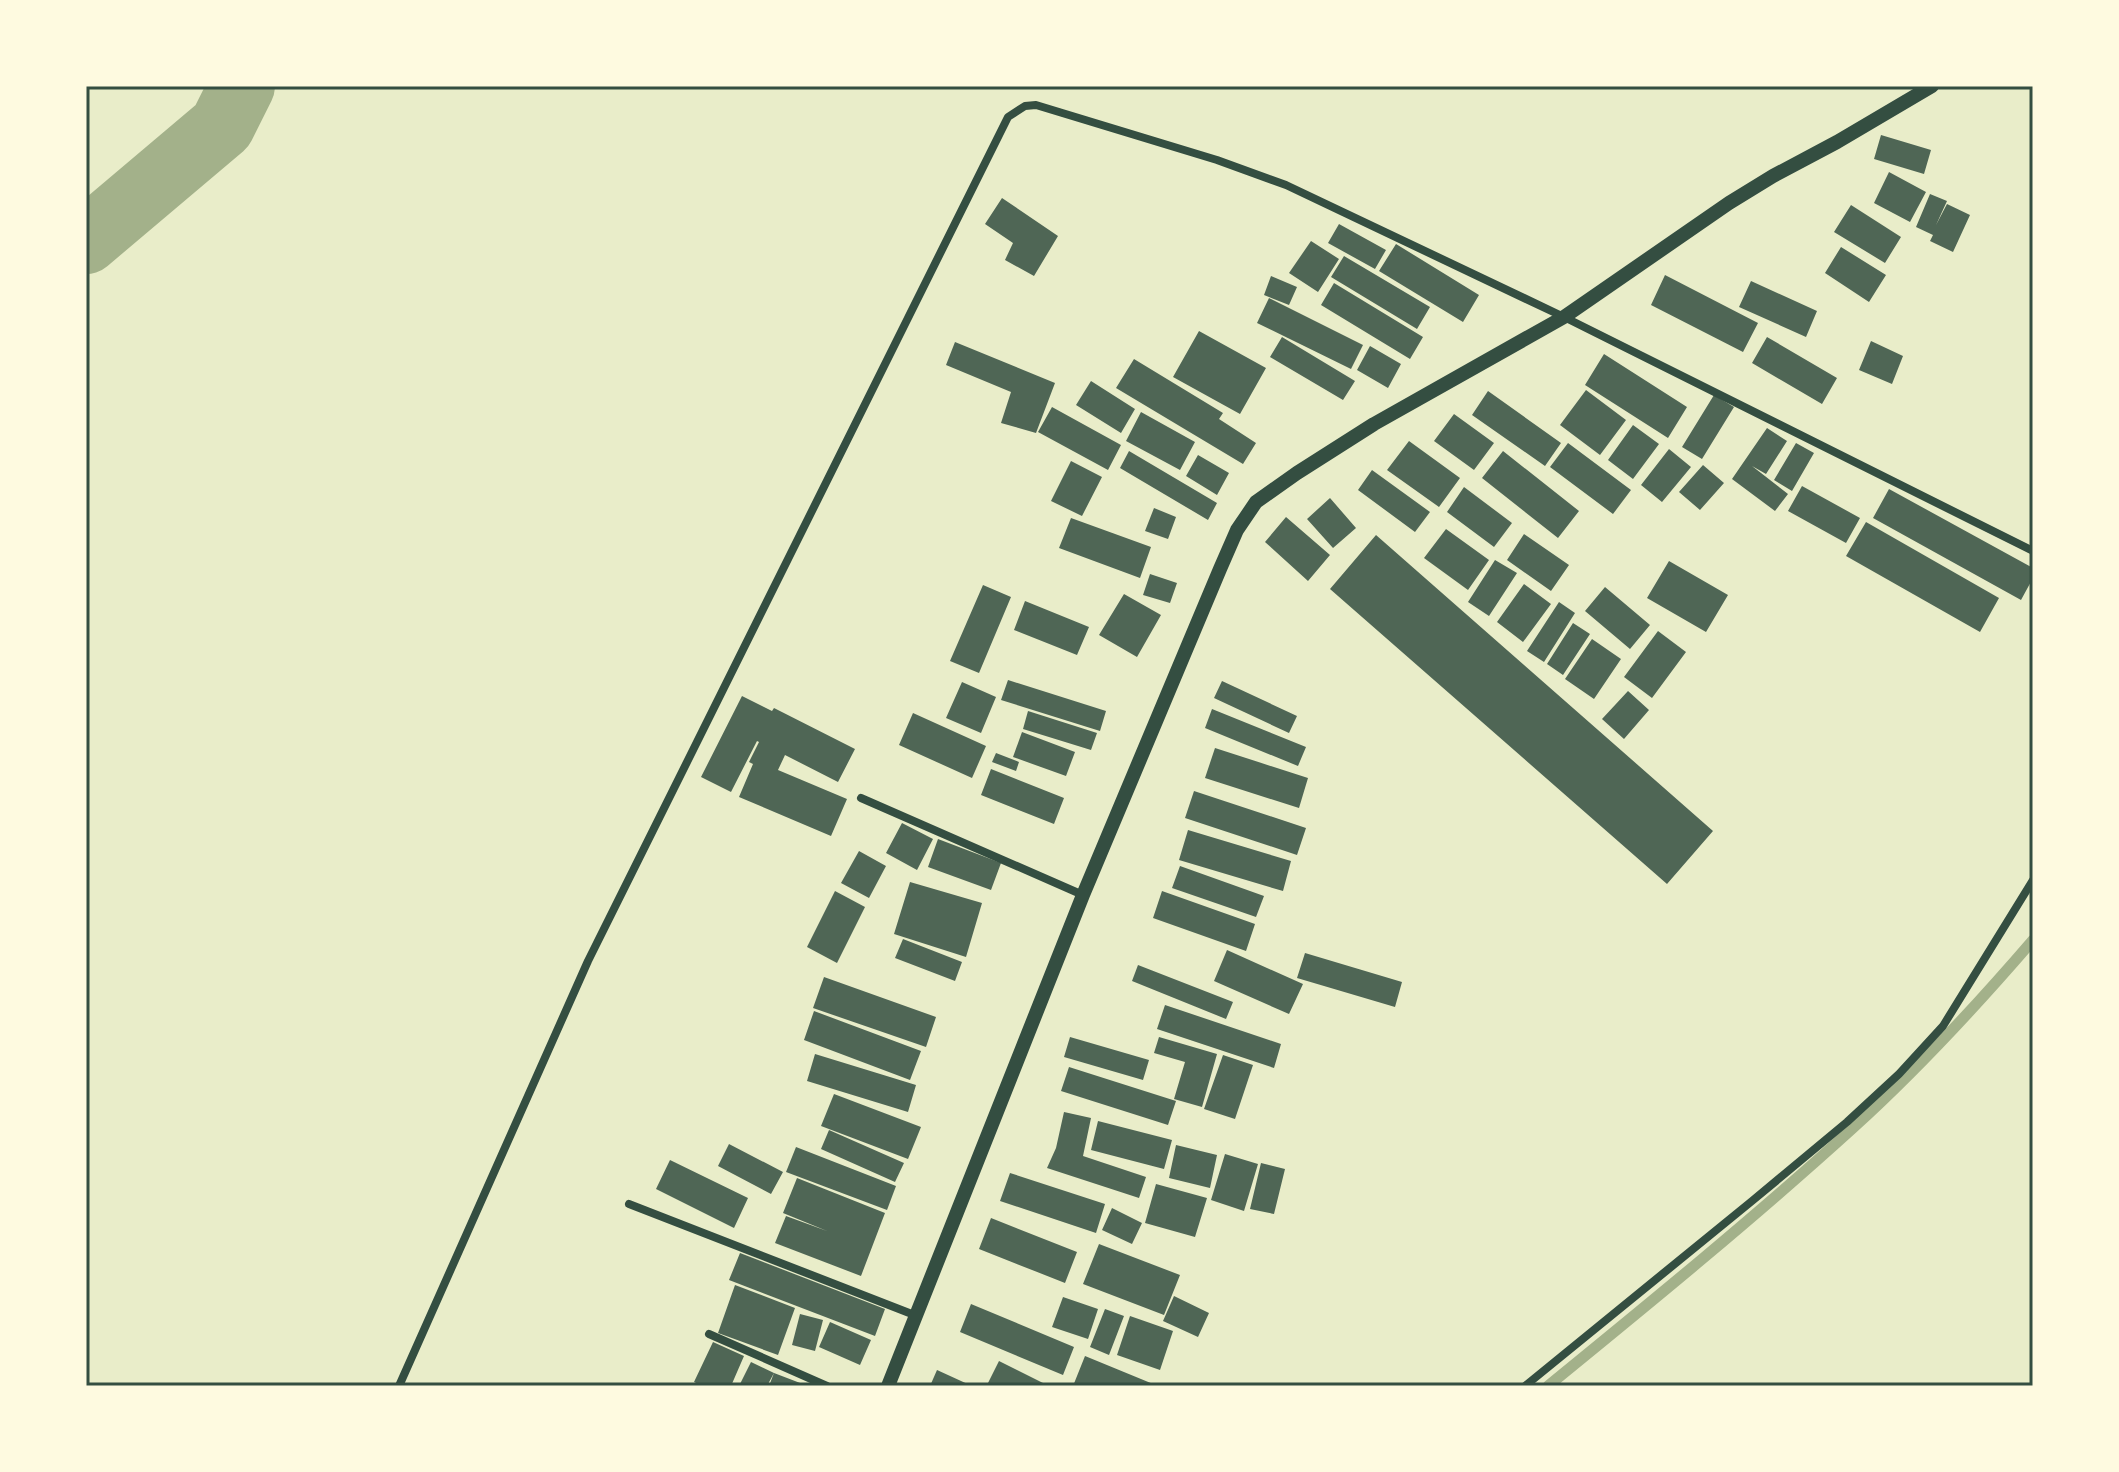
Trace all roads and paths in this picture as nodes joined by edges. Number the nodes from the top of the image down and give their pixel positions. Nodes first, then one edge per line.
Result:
1 (1932, 86) edge
2 (1564, 317) junction
3 (2033, 551) edge
4 (861, 798) dead end
5 (2033, 880) edge
6 (1083, 895) junction
7 (629, 1204) dead end
8 (917, 1316) junction
9 (709, 1334) dead end
10 (399, 1386) edge
11 (827, 1386) edge
12 (888, 1386) edge
13 (1525, 1386) edge

1 - 2 street
2 - 3 street
2 - 6 street
2 - 10 street
4 - 6 street
5 - 13 street
6 - 8 street
7 - 8 street
8 - 12 street
9 - 11 street

